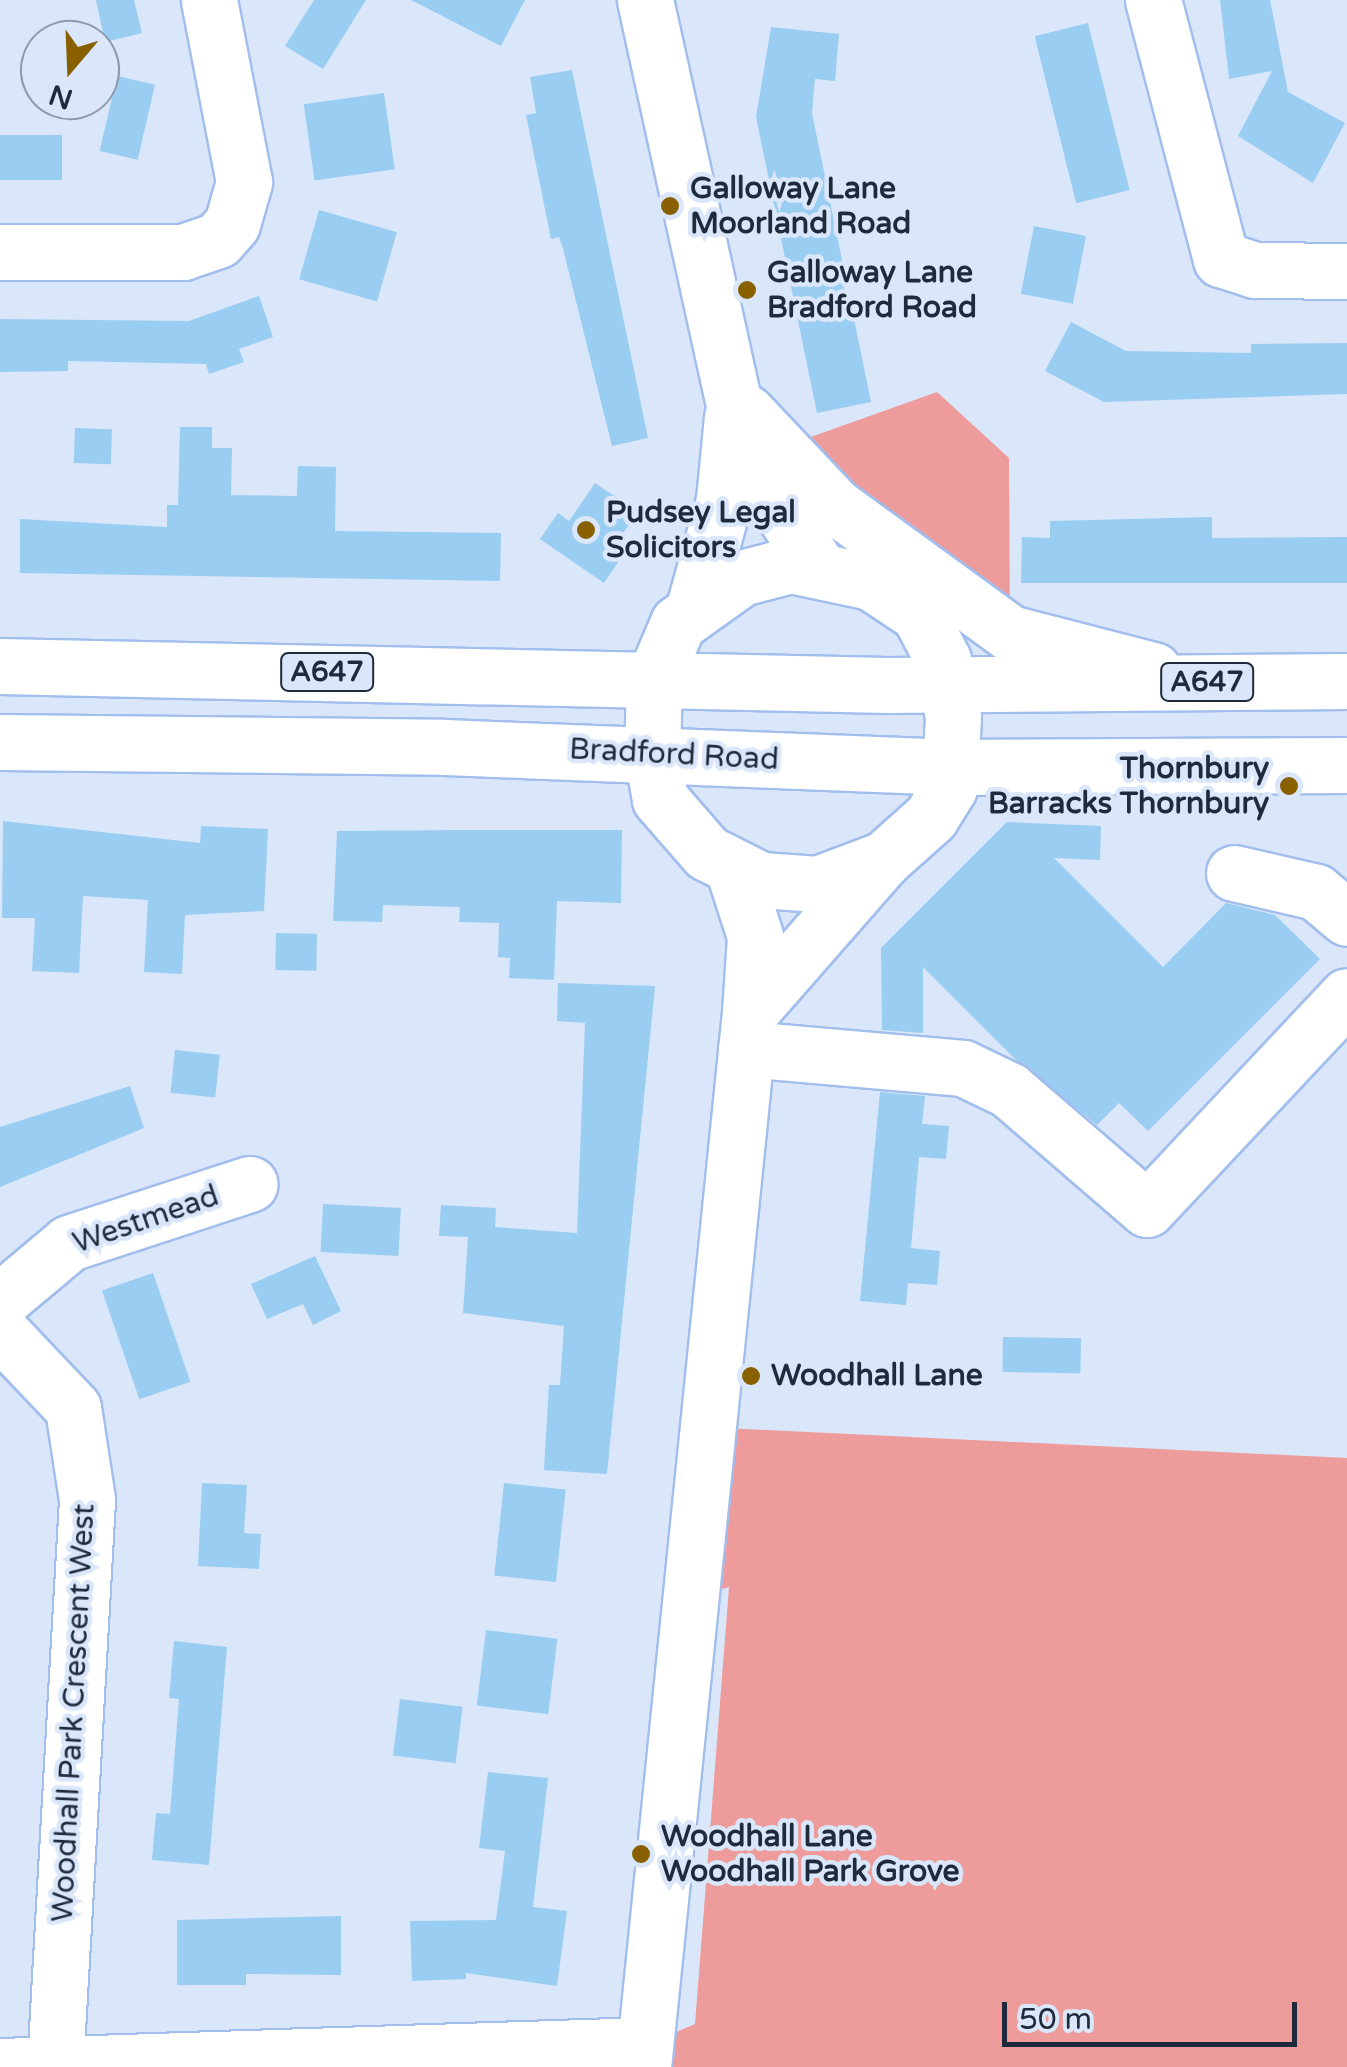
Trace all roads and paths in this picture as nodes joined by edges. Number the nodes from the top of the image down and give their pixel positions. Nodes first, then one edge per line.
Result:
1 (209, 0) edge
2 (645, 0) edge
3 (1153, 0) edge
4 (0, 252) edge
5 (1347, 271) edge
6 (733, 399) junction
7 (817, 566) junction
8 (695, 604) junction
9 (0, 666) edge
10 (654, 679) junction
11 (1347, 681) edge
12 (1214, 682) junction
13 (949, 684) junction
14 (0, 742) edge
15 (652, 756) junction
16 (1347, 765) edge
17 (953, 767) junction
18 (884, 859) junction
19 (734, 870) junction
20 (1234, 873) dead end
21 (1347, 918) edge
22 (1347, 996) edge
23 (748, 1031) junction
24 (250, 1184) dead end
25 (0, 1301) edge
26 (0, 1332) edge
27 (644, 2056) edge
28 (0, 2066) edge
29 (55, 2066) edge

1 - 4 main road
2 - 6 main road
3 - 5 main road
6 - 7 main road
6 - 8 main road
6 - 12 main road
7 - 8 main road
7 - 13 main road
8 - 10 main road
9 - 10 main road, A647
10 - 13 main road, A647
10 - 15 main road
11 - 12 main road, A647
12 - 13 main road, A647
13 - 17 main road
14 - 15 main road, Bradford Road
15 - 17 main road, Bradford Road
15 - 19 main road
16 - 17 main road, Bradford Road
17 - 18 main road
18 - 19 main road
18 - 23 main road
19 - 23 main road
20 - 21 main road
22 - 23 main road
23 - 27 main road
24 - 25 main road, Westmead
26 - 29 main road, Woodhall Park Crescent West
27 - 29 main road
28 - 29 main road

